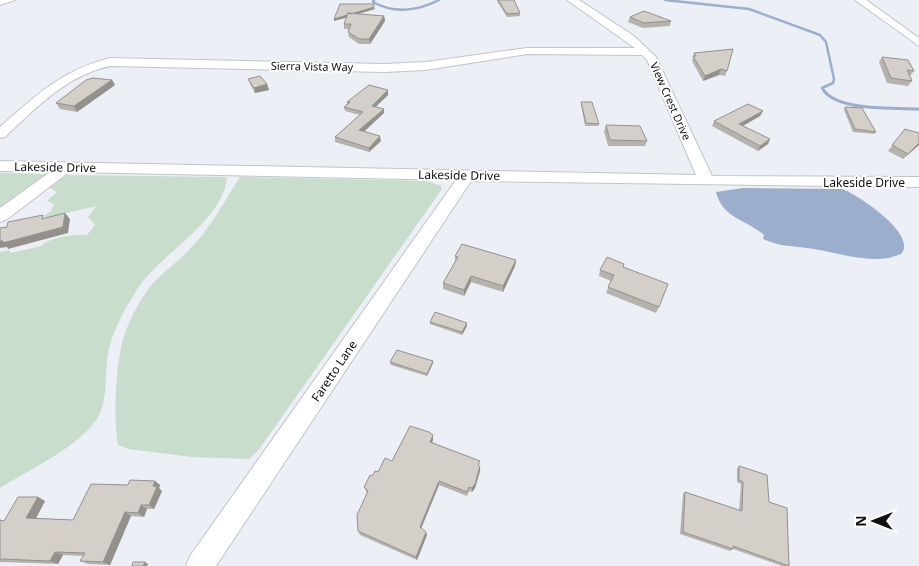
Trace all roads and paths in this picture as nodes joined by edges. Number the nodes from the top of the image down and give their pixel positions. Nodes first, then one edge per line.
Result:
1 (10, 0) edge
2 (572, 0) edge
3 (860, 0) edge
4 (0, 2) edge
5 (919, 43) edge
6 (646, 52) junction
7 (0, 134) edge
8 (0, 166) edge
9 (66, 167) junction
10 (467, 175) junction
11 (706, 180) junction
12 (919, 182) edge
13 (0, 216) edge
14 (200, 566) edge

1 - 4 street
2 - 6 street, View Crest Drive
3 - 5 street
6 - 7 street, Sierra Vista Way
6 - 11 street, View Crest Drive
8 - 9 street, Lakeside Drive
9 - 10 street, Lakeside Drive
9 - 13 street
10 - 11 street, Lakeside Drive
10 - 14 street, Faretto Lane
11 - 12 street, Lakeside Drive

